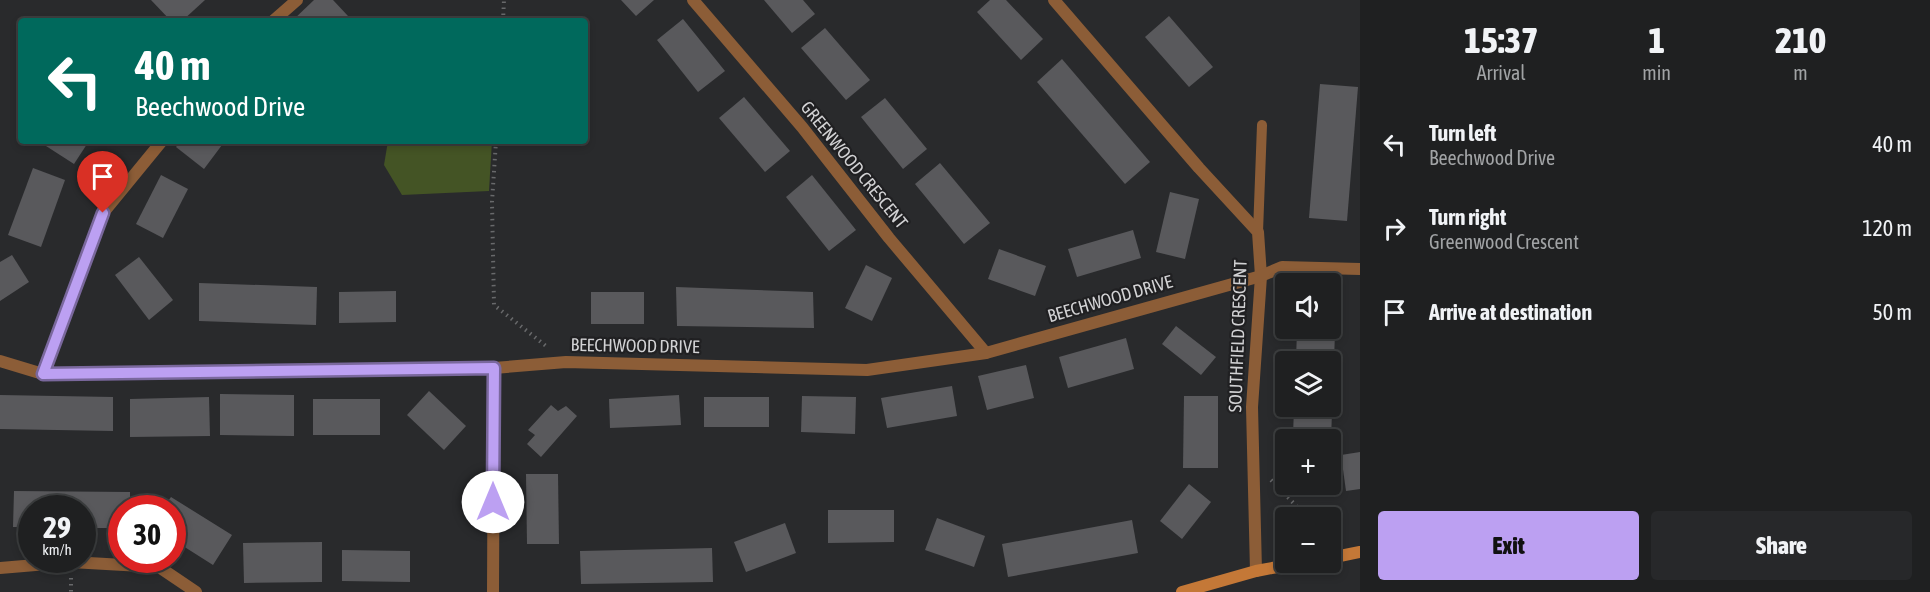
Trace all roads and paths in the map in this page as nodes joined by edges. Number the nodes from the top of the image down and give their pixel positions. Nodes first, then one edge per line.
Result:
1 (297, 0) edge
2 (504, 0) edge
3 (693, 0) edge
4 (1054, 0) edge
5 (276, 18) edge
6 (503, 18) edge
7 (1262, 125) dead end
8 (160, 144) edge
9 (496, 144) edge
10 (1257, 232) junction
11 (1360, 269) edge
12 (1261, 276) junction
13 (986, 353) junction
14 (0, 361) edge
15 (566, 362) junction
16 (494, 368) junction
17 (43, 374) junction
18 (1254, 480) junction
19 (1298, 507) edge
20 (1360, 552) edge
21 (1341, 556) edge
22 (1275, 567) edge
23 (0, 568) edge
24 (1256, 571) junction
25 (196, 592) edge
26 (493, 592) edge
27 (1182, 592) edge

1 - 5 street
2 - 6 path
3 - 13 street, GREENWOOD CRESCENT
4 - 10 street
7 - 10 lane
8 - 17 street
9 - 15 path
10 - 12 street, SOUTHFIELD CRESCENT
11 - 12 street, BEECHWOOD DRIVE
12 - 13 street, BEECHWOOD DRIVE
12 - 18 street, SOUTHFIELD CRESCENT
13 - 15 street, BEECHWOOD DRIVE
14 - 17 street, BEECHWOOD DRIVE
15 - 16 street, BEECHWOOD DRIVE
16 - 17 street, BEECHWOOD DRIVE
16 - 26 street
18 - 19 path
18 - 24 street, SOUTHFIELD CRESCENT
20 - 21 main road
22 - 24 main road
23 - 25 street
24 - 27 main road

